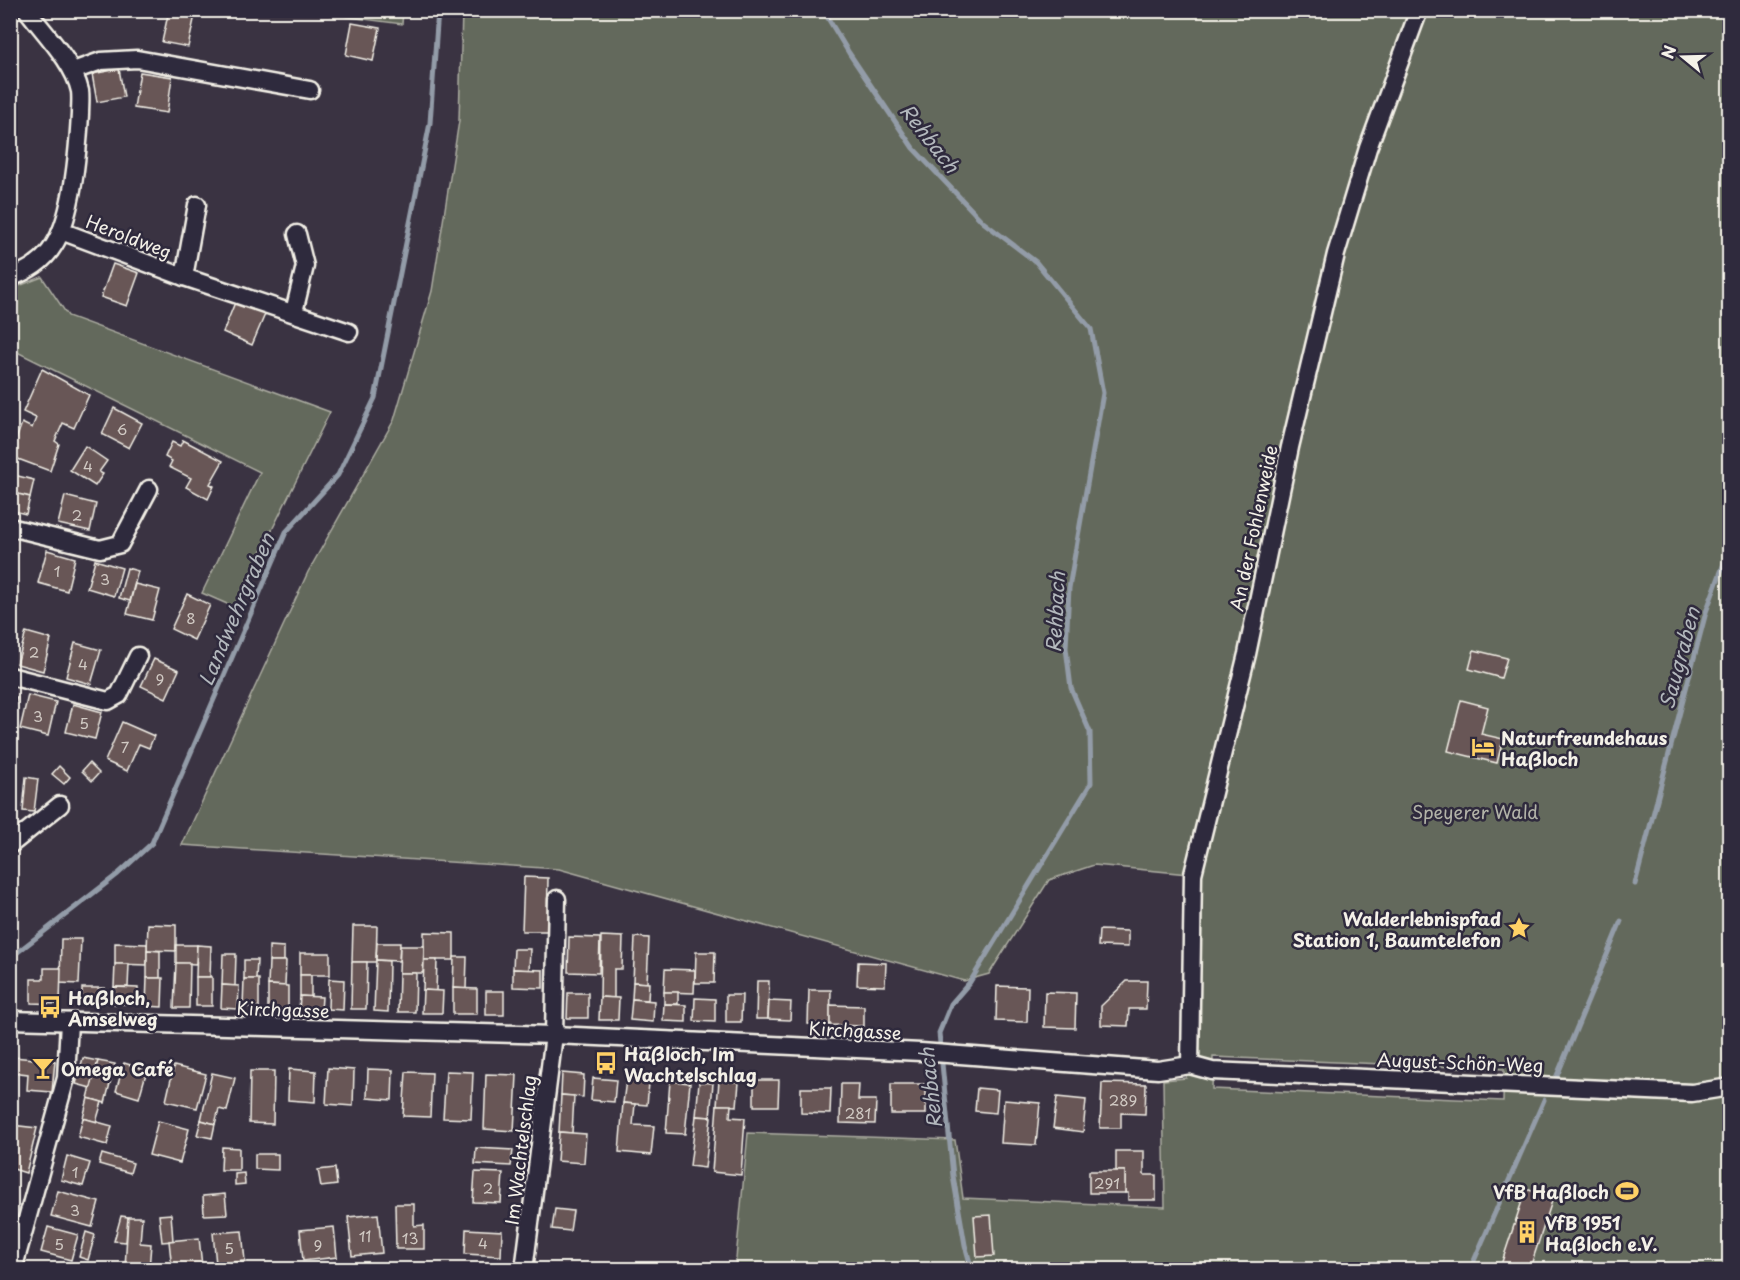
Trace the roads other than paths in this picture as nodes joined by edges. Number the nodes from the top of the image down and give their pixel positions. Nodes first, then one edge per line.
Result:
1 (27, 10) edge
2 (1419, 10) edge
3 (73, 71) junction
4 (310, 90) dead end
5 (197, 206) dead end
6 (61, 231) junction
7 (297, 234) dead end
8 (184, 277) junction
9 (10, 278) edge
10 (294, 312) junction
11 (349, 332) dead end
12 (150, 489) dead end
13 (10, 527) edge
14 (138, 656) dead end
15 (10, 676) edge
16 (60, 805) dead end
17 (10, 844) edge
18 (557, 899) dead end
19 (10, 1020) edge
20 (69, 1022) junction
21 (554, 1035) junction
22 (1190, 1065) junction
23 (1730, 1088) edge
24 (13, 1269) edge
25 (524, 1269) edge

1 - 3 street
2 - 22 street, An der Fohlenweide
3 - 4 street
3 - 6 street
5 - 8 street, Heroldweg
6 - 8 street, Heroldweg
6 - 9 street
7 - 10 street
8 - 10 street, Heroldweg
10 - 11 street, Heroldweg
12 - 13 street
14 - 15 street
16 - 17 street
18 - 21 street
19 - 20 street, Kirchgasse
20 - 21 street, Kirchgasse
20 - 24 street
21 - 22 street, Kirchgasse
21 - 25 street, Im Wachtelschlag
22 - 23 street, August-Schön-Weg

